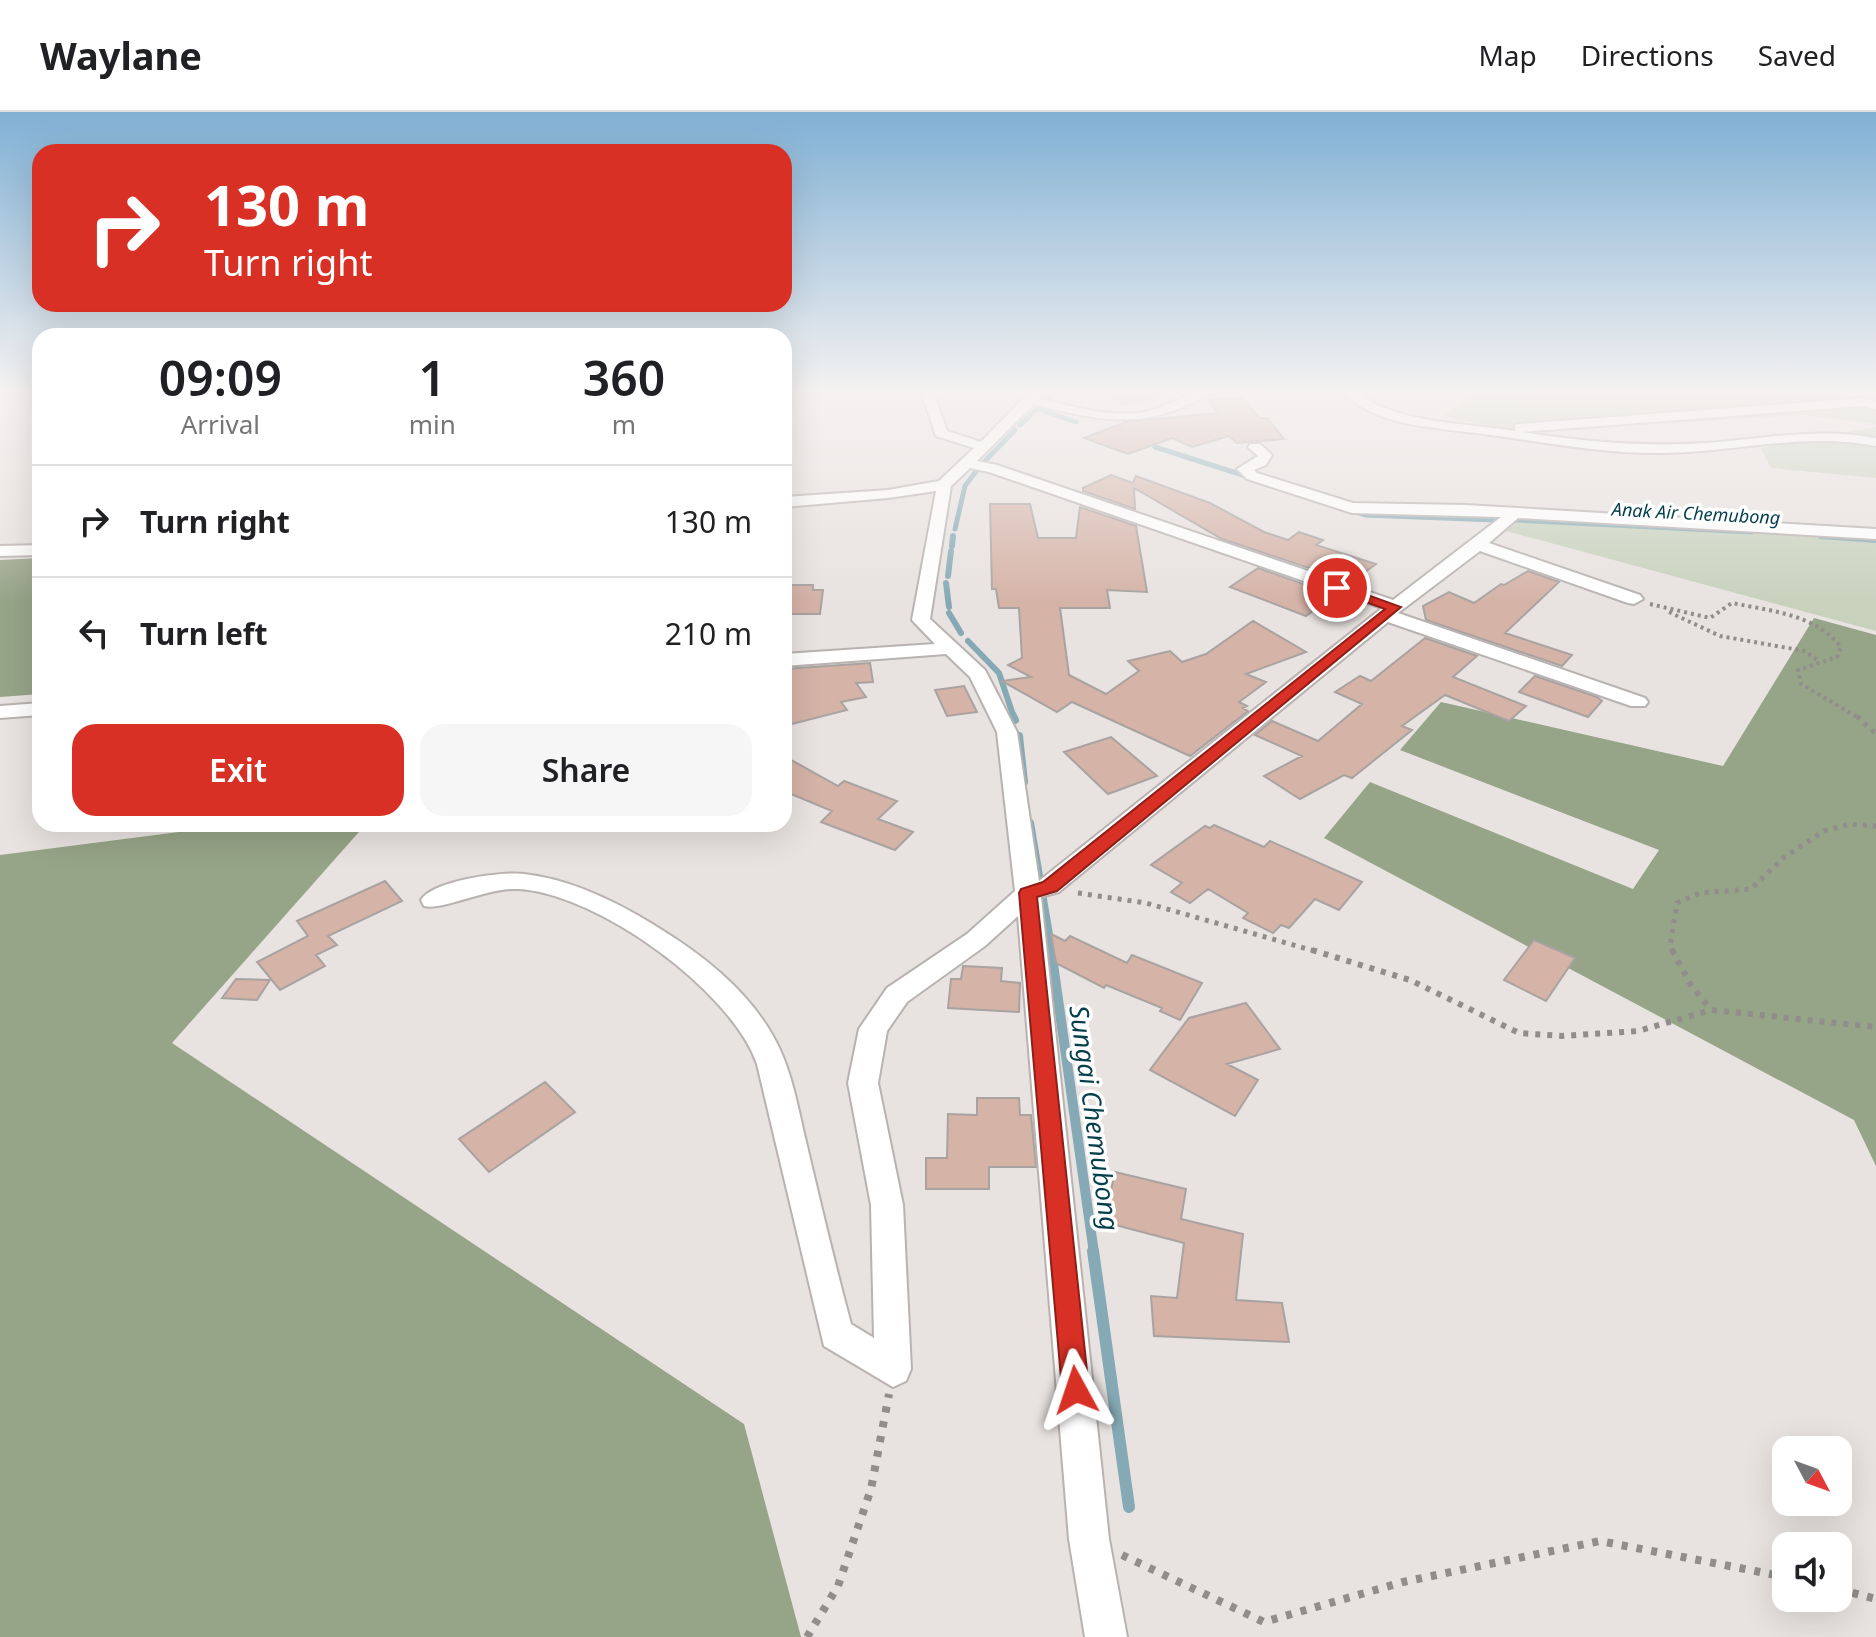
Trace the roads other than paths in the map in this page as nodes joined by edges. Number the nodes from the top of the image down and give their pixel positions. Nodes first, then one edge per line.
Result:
1 (968, 461) edge
2 (983, 461) edge
3 (1261, 461) edge
4 (944, 485) junction
5 (792, 501) edge
6 (1513, 514) junction
7 (1876, 534) edge
8 (1478, 545) junction
9 (32, 550) edge
10 (0, 551) edge
11 (1634, 599) road end
12 (1390, 611) junction
13 (921, 620) junction
14 (953, 648) junction
15 (905, 649) junction
16 (792, 659) edge
17 (1638, 702) dead end
18 (32, 710) edge
19 (0, 712) edge
20 (1040, 890) junction
21 (433, 900) dead end
22 (1106, 1637) edge

1 - 4 street
2 - 12 street
3 - 6 street
4 - 5 street
4 - 13 street
6 - 7 street
6 - 8 street
8 - 11 street
8 - 12 street
9 - 10 street
12 - 17 street
12 - 20 street
13 - 14 street
13 - 15 street
14 - 15 street
14 - 20 street
15 - 16 street
18 - 19 street
20 - 21 street
20 - 22 street

